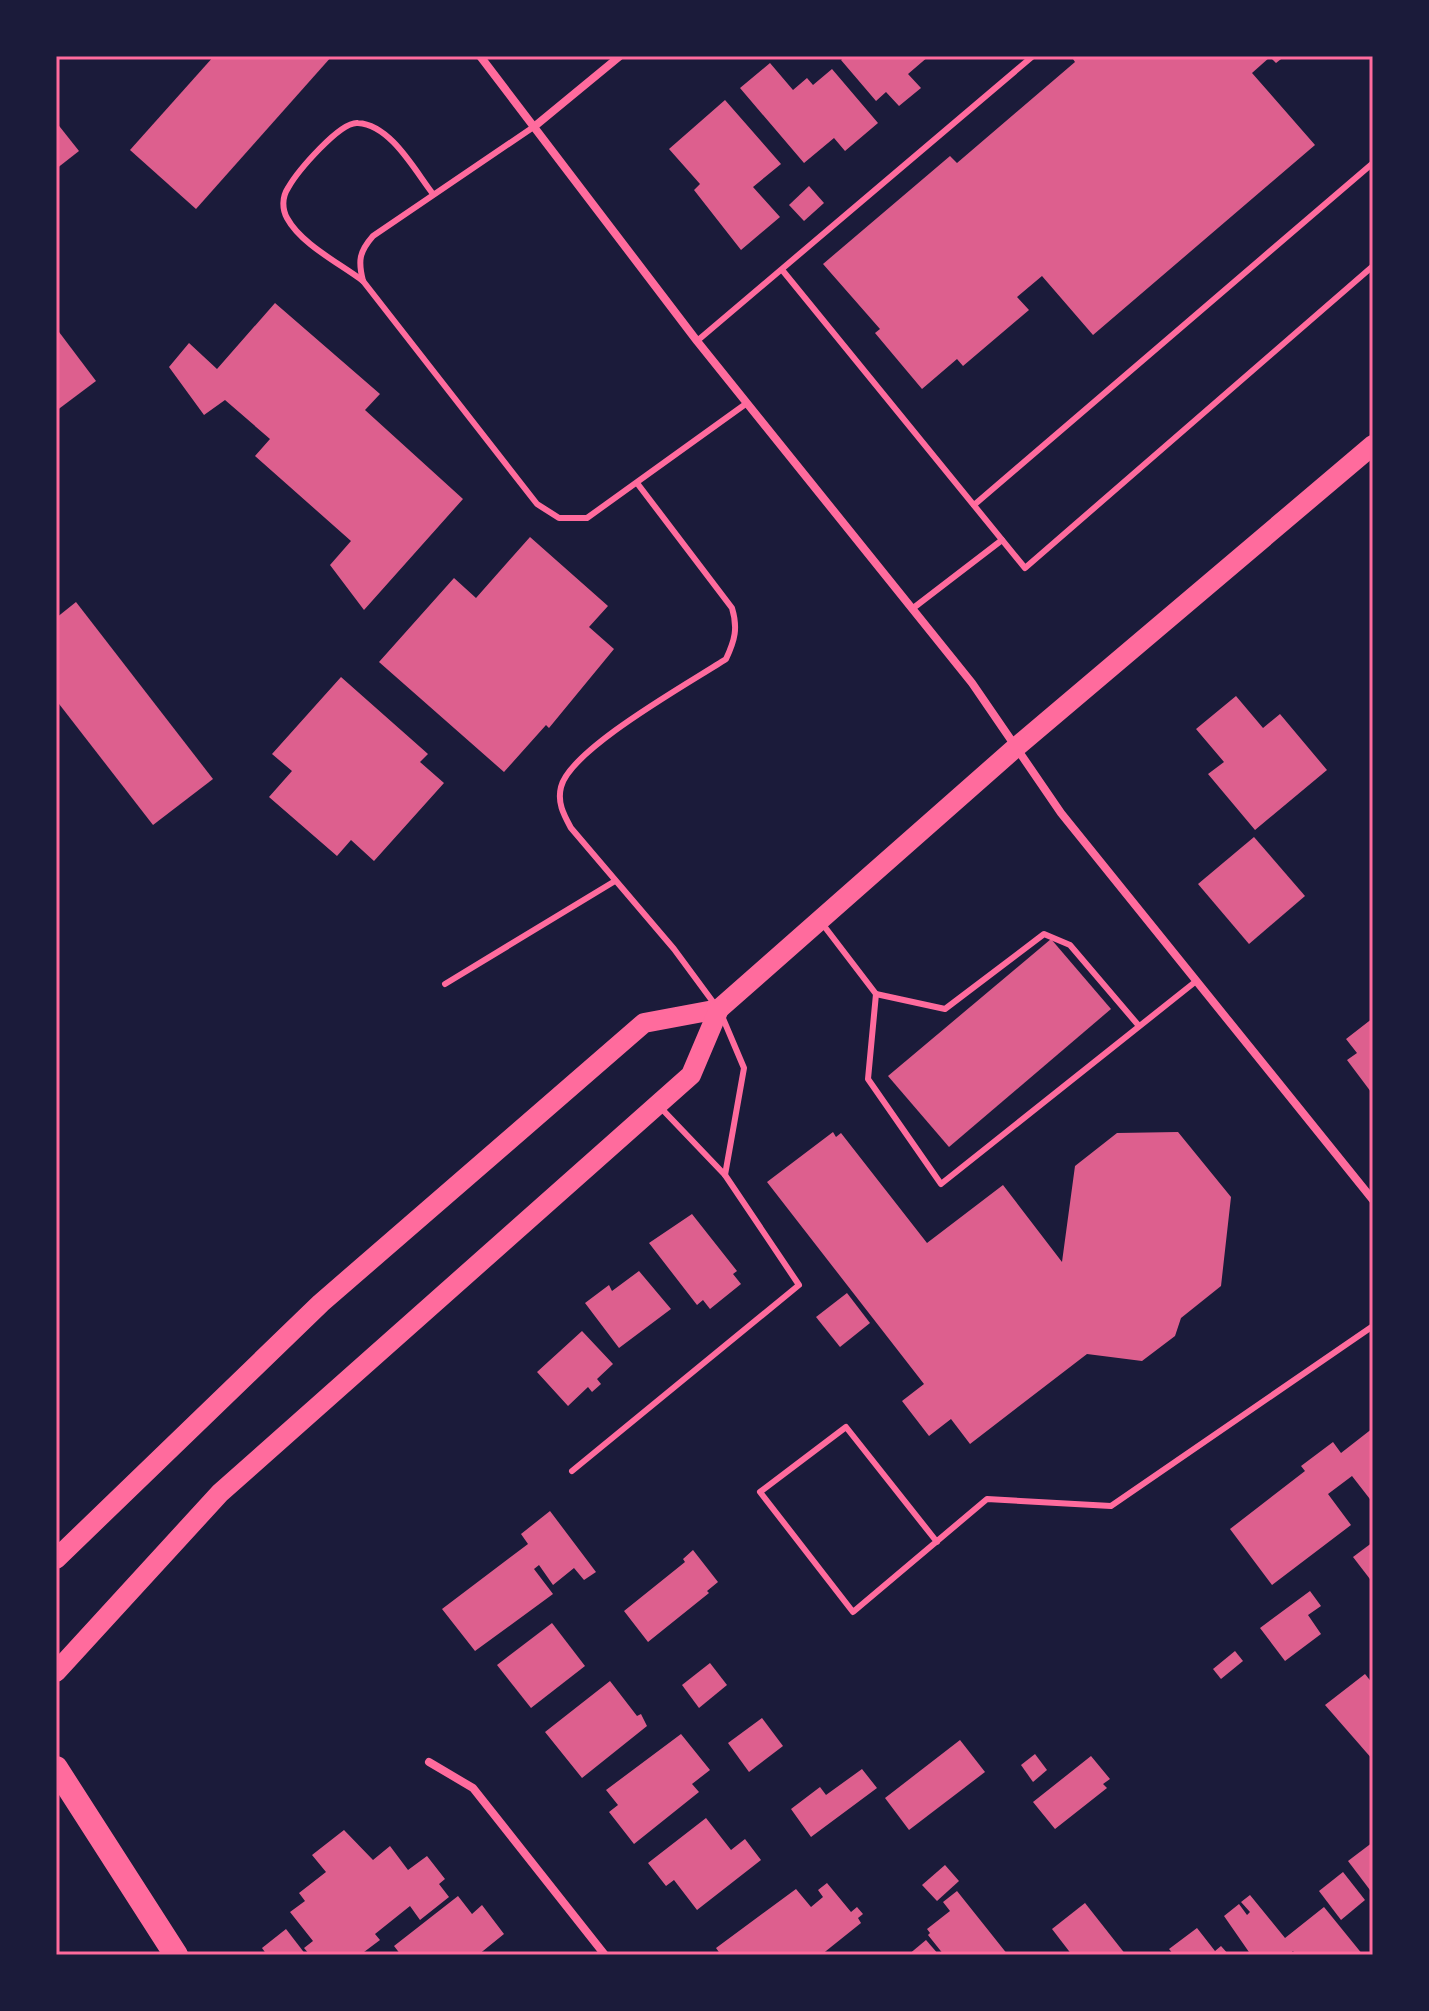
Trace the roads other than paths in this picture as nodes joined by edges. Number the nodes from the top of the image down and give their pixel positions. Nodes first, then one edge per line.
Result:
1 (480, 56) edge
2 (620, 56) edge
3 (1033, 56) edge
4 (535, 126) junction
5 (1373, 163) edge
6 (433, 194) junction
7 (1373, 266) edge
8 (783, 271) junction
9 (363, 281) junction
10 (697, 341) junction
11 (747, 403) junction
12 (1373, 445) edge
13 (637, 483) junction
14 (974, 505) junction
15 (1002, 540) junction
16 (912, 609) junction
17 (1014, 749) junction
18 (615, 881) junction
19 (820, 922) junction
20 (1195, 982) junction
21 (445, 984) dead end
22 (876, 994) junction
23 (719, 1009) junction
24 (1139, 1026) junction
25 (658, 1104) junction
26 (725, 1175) junction
27 (1373, 1200) edge
28 (1373, 1326) edge
29 (572, 1471) dead end
30 (937, 1542) junction
31 (56, 1559) edge
32 (56, 1672) edge
33 (429, 1762) dead end
34 (56, 1768) edge
35 (176, 1955) edge
36 (605, 1955) edge

1 - 4 street
2 - 4 street
3 - 8 lane
4 - 6 lane
4 - 10 street
5 - 14 lane
6 - 9 lane
6 - 9 lane
7 - 15 lane
8 - 10 lane
8 - 14 lane
9 - 13 lane
10 - 11 street
11 - 13 lane
11 - 16 street
12 - 17 main road
13 - 18 lane
14 - 15 lane
15 - 16 lane
16 - 17 street
17 - 19 main road
17 - 20 street
18 - 21 lane
18 - 23 lane
19 - 22 lane
19 - 23 main road
20 - 24 lane
20 - 27 street
22 - 24 lane
22 - 24 lane
23 - 25 main road
23 - 26 lane
23 - 31 main road
25 - 26 lane
25 - 32 main road
26 - 29 lane
28 - 30 lane
30 - 30 lane
33 - 36 street
34 - 35 highway

